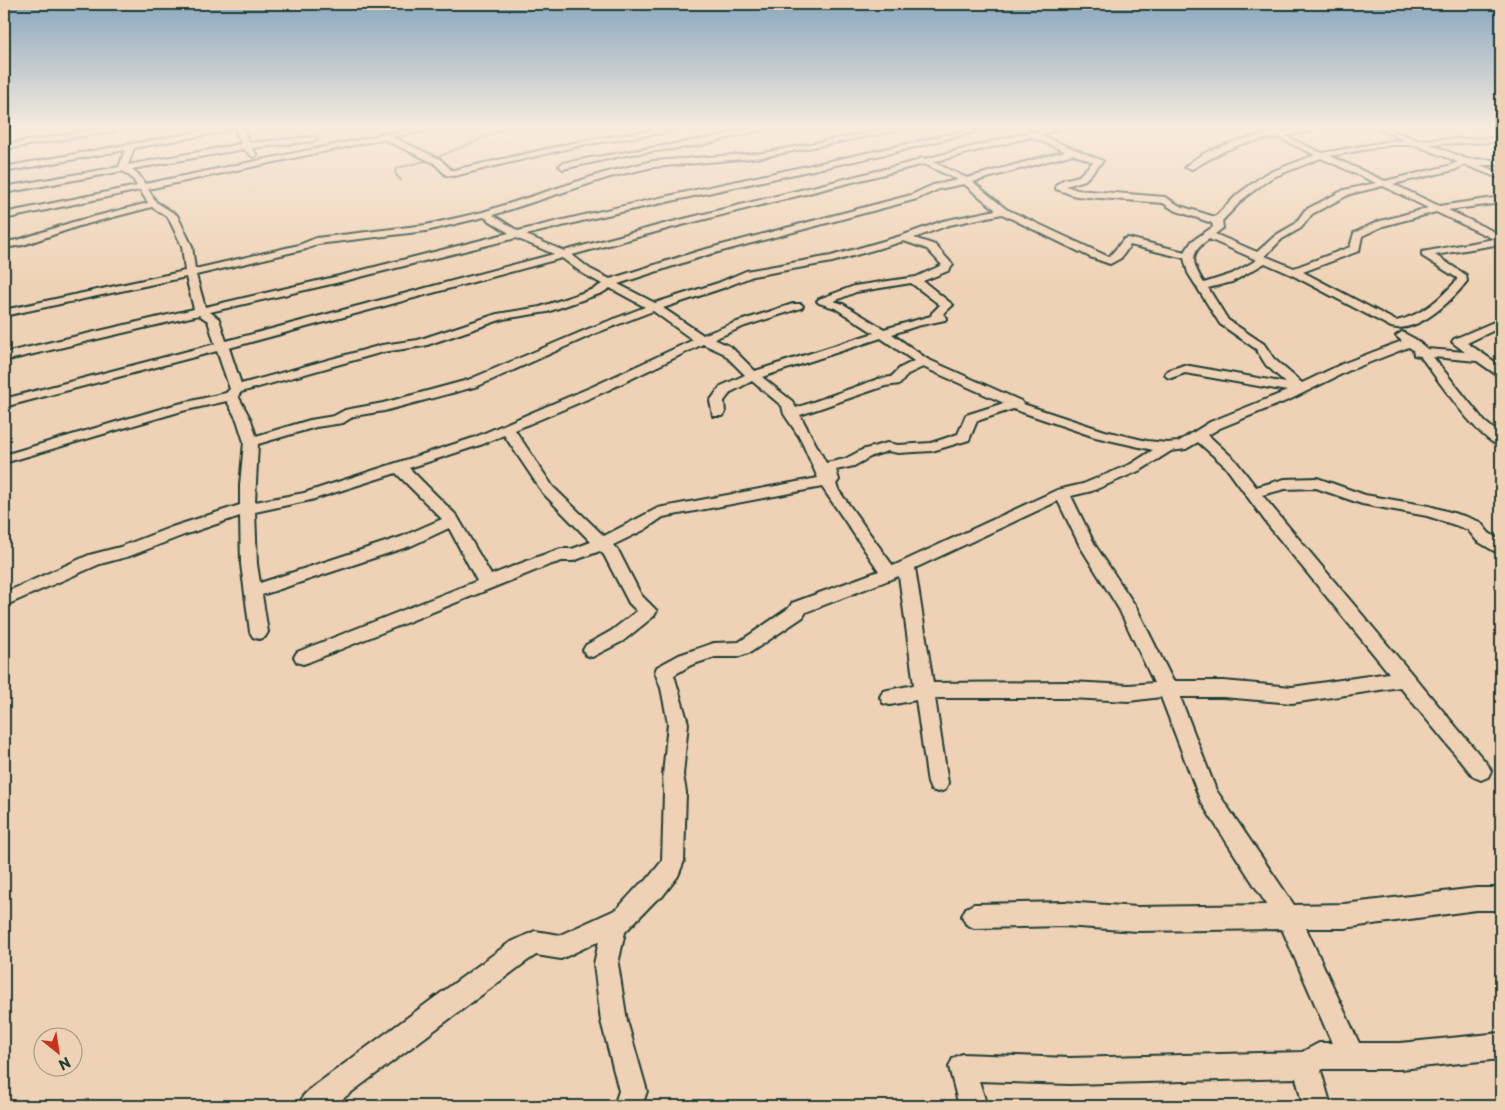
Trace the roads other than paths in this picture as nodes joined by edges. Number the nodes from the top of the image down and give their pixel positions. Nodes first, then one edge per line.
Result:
1 (52, 181) edge
2 (137, 181) edge
3 (170, 181) edge
4 (593, 181) edge
5 (752, 181) edge
6 (842, 181) edge
7 (964, 181) edge
8 (969, 181) edge
9 (1071, 181) edge
10 (1262, 181) edge
11 (1379, 181) edge
12 (1394, 181) edge
13 (1384, 183) junction
14 (140, 187) junction
15 (4, 190) edge
16 (1501, 200) edge
17 (153, 204) junction
18 (1438, 208) junction
19 (1003, 211) junction
20 (486, 214) junction
21 (4, 216) edge
22 (1217, 222) junction
23 (518, 235) junction
24 (1208, 236) junction
25 (904, 238) junction
26 (1501, 240) edge
27 (4, 245) edge
28 (565, 255) junction
29 (1189, 256) junction
30 (1262, 258) junction
31 (1294, 272) junction
32 (190, 273) junction
33 (913, 279) junction
34 (610, 284) junction
35 (1203, 286) junction
36 (797, 306) dead end
37 (654, 307) junction
38 (200, 311) junction
39 (4, 313) edge
40 (1501, 322) edge
41 (1395, 325) junction
42 (884, 334) junction
43 (702, 340) junction
44 (223, 345) junction
45 (1406, 345) junction
46 (1424, 353) junction
47 (4, 357) edge
48 (1480, 357) junction
49 (923, 362) junction
50 (1501, 372) edge
51 (1170, 374) dead end
52 (753, 376) junction
53 (1301, 390) junction
54 (234, 393) junction
55 (4, 404) edge
56 (1016, 404) junction
57 (718, 412) dead end
58 (791, 414) junction
59 (1480, 425) junction
60 (1501, 425) edge
61 (507, 429) junction
62 (1200, 436) junction
63 (251, 442) junction
64 (1501, 442) edge
65 (1168, 447) junction
66 (4, 459) edge
67 (398, 466) junction
68 (827, 481) junction
69 (1253, 492) junction
70 (1062, 493) junction
71 (248, 508) junction
72 (452, 520) junction
73 (601, 544) junction
74 (1501, 549) edge
75 (906, 565) junction
76 (889, 573) junction
77 (487, 583) junction
78 (254, 592) junction
79 (4, 600) edge
80 (259, 632) dead end
81 (592, 650) dead end
82 (303, 657) dead end
83 (1404, 679) junction
84 (1168, 688) junction
85 (926, 691) junction
86 (890, 697) dead end
87 (1481, 771) dead end
88 (938, 783) dead end
89 (1501, 899) edge
90 (974, 916) dead end
91 (1288, 916) junction
92 (625, 917) junction
93 (1501, 1046) edge
94 (1352, 1055) junction
95 (1306, 1065) junction
96 (313, 1106) edge
97 (628, 1106) edge
98 (973, 1106) edge
99 (1317, 1106) edge

1 - 15 street
2 - 14 street
3 - 14 street
4 - 20 street
5 - 23 street
6 - 28 street
7 - 34 street
8 - 19 street
9 - 22 street
10 - 22 street
11 - 13 street
12 - 13 street
13 - 18 street
13 - 30 street
14 - 17 street
14 - 21 street
16 - 18 street
17 - 27 street
17 - 32 street
18 - 26 street
18 - 31 street
19 - 25 street
19 - 29 street
20 - 23 street
20 - 32 street
22 - 24 street
23 - 28 street
23 - 38 street
24 - 29 street
24 - 30 street
25 - 33 street
25 - 37 street
26 - 41 street
28 - 34 street
28 - 44 street
29 - 35 street
30 - 31 street
30 - 35 street
31 - 41 street
32 - 38 street
32 - 39 street
33 - 42 street
33 - 42 street
34 - 37 street
34 - 54 street
35 - 53 street
36 - 43 street
37 - 43 street
37 - 63 street
38 - 44 street
38 - 47 street
40 - 48 street
41 - 45 street
42 - 49 street
42 - 52 street
43 - 52 street
43 - 61 street
44 - 54 street
44 - 55 street
45 - 46 street
45 - 53 street
46 - 48 street
46 - 59 street
48 - 50 street
49 - 56 street
49 - 58 street
51 - 53 street
52 - 57 street
52 - 58 street
53 - 62 street
54 - 63 street
54 - 66 street
56 - 65 street
56 - 68 street
58 - 68 street
59 - 60 street
59 - 64 street
61 - 67 street
61 - 73 street
62 - 65 street
62 - 69 street
63 - 71 street
65 - 70 street
67 - 71 street
67 - 72 street
68 - 73 street
68 - 76 street
69 - 74 street
69 - 83 street
70 - 75 street
70 - 84 street
71 - 78 street
71 - 79 street
72 - 77 street
72 - 78 street
73 - 77 street
73 - 81 street
75 - 76 street
75 - 85 street
76 - 92 street
77 - 82 street
78 - 80 street
83 - 84 street
83 - 87 street
84 - 85 street
84 - 91 street
85 - 86 street
85 - 88 street
89 - 91 street
90 - 91 street
91 - 94 street
92 - 96 street
92 - 97 street
93 - 94 street
94 - 95 street
95 - 98 street
95 - 99 street

